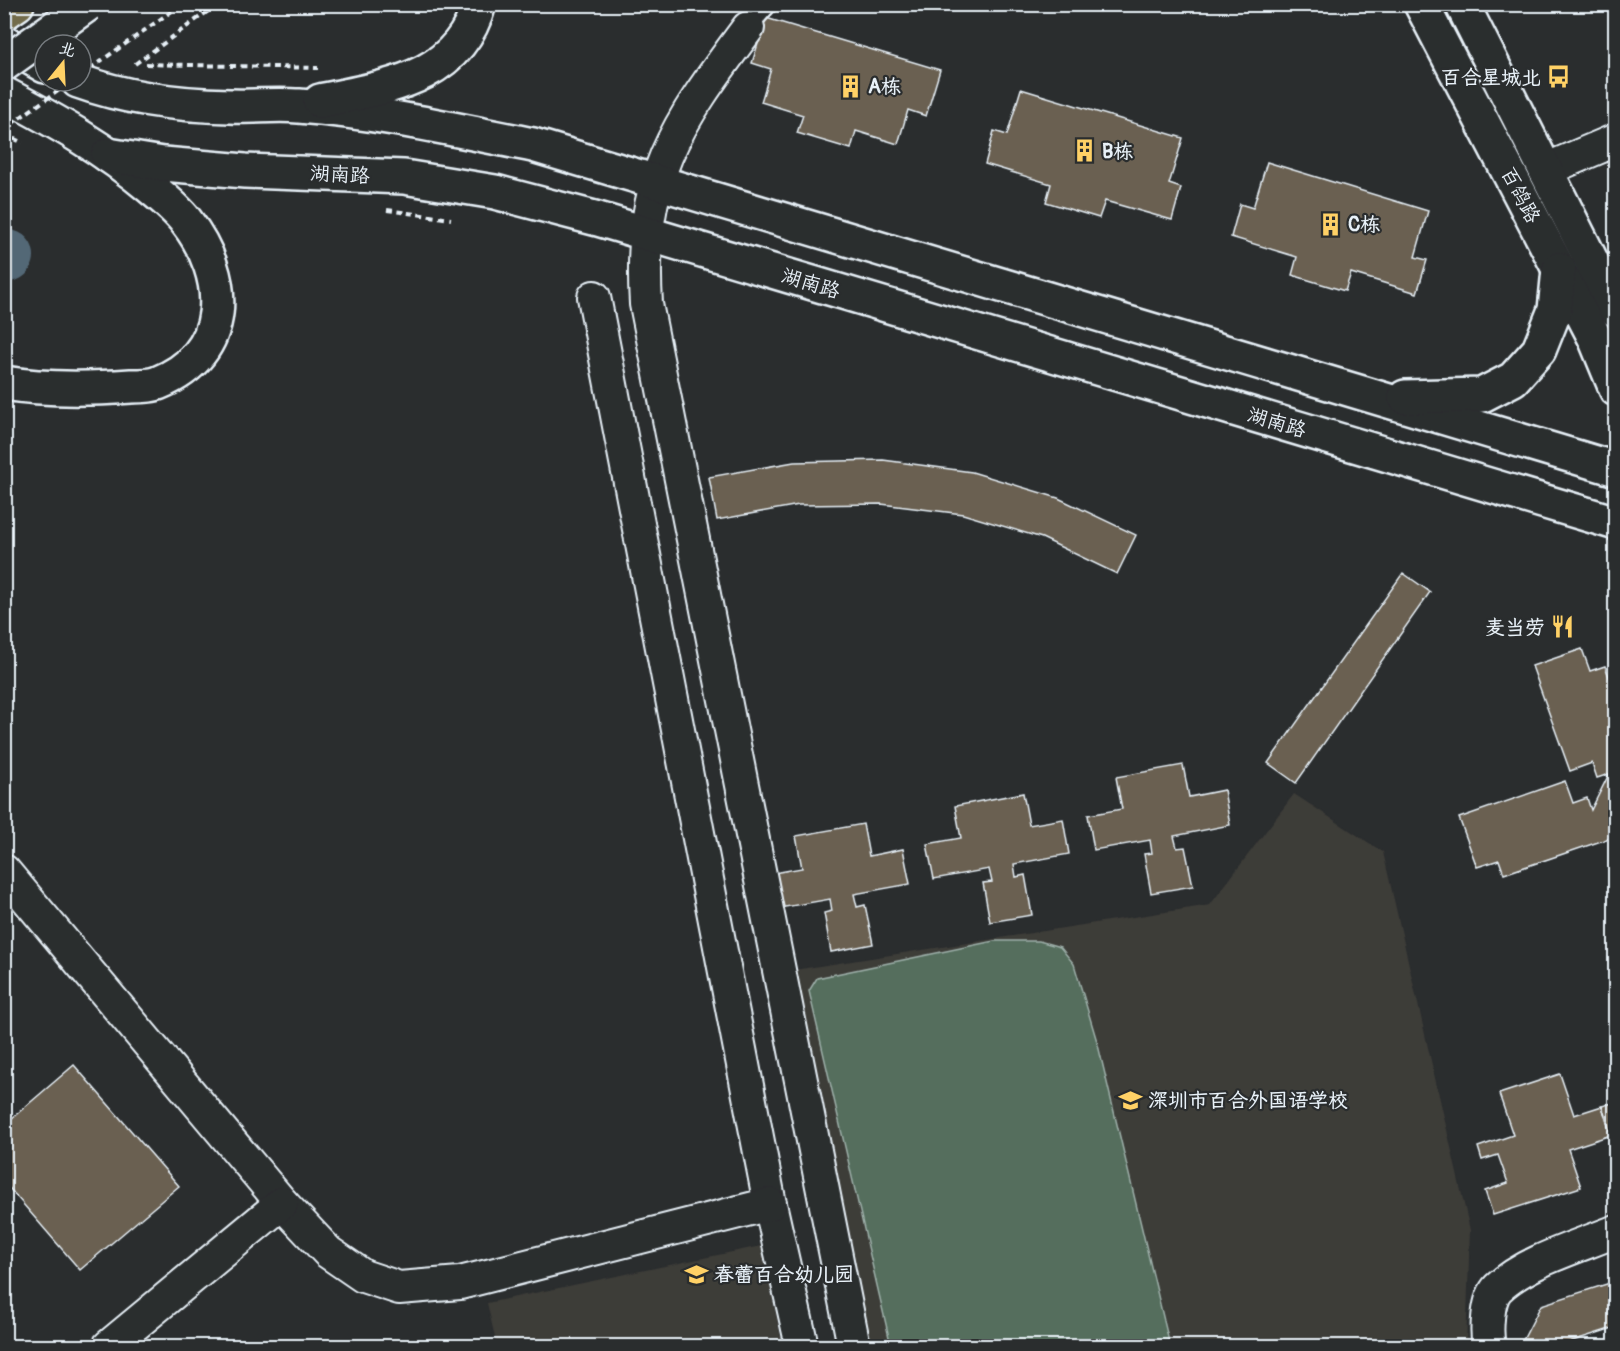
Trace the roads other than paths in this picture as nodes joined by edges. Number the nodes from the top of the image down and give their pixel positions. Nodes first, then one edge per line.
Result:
1 (17, 4) edge
2 (88, 4) edge
3 (479, 4) edge
4 (769, 4) edge
5 (1421, 4) edge
6 (1462, 4) edge
7 (4, 13) edge
8 (748, 28) joint
9 (4, 42) edge
10 (33, 59) edge
11 (4, 64) edge
12 (93, 86) edge
13 (298, 106) junction
14 (8, 109) edge
15 (1616, 140) edge
16 (108, 155) junction
17 (1545, 170) junction
18 (656, 183) junction
19 (646, 234) junction
20 (1559, 269) junction
21 (594, 297) dead end
22 (1616, 310) edge
23 (11, 384) edge
24 (1616, 389) edge
25 (1380, 398) junction
26 (1616, 469) edge
27 (1616, 523) edge
28 (4, 871) edge
29 (282, 1203) junction
30 (771, 1204) junction
31 (1616, 1231) edge
32 (109, 1347) edge
33 (802, 1347) edge
34 (854, 1347) edge
35 (1489, 1347) edge

1 - 7 main road
2 - 11 main road, bridge
3 - 13 main road
4 - 8 lane
5 - 20 main road, 百鸽路
6 - 17 main road, 百鸽路
8 - 18 street
9 - 10 main road
12 - 13 main road
13 - 18 main road
14 - 16 main road, 湖南路
15 - 17 street
16 - 19 main road, 湖南路
16 - 23 main road
17 - 22 main road, 百鸽路
18 - 19 street
18 - 25 main road
19 - 27 main road, 湖南路
19 - 34 street
20 - 24 main road, 百鸽路
20 - 25 main road
21 - 30 street
25 - 26 main road
28 - 29 street
29 - 30 street
29 - 32 street
30 - 33 street
31 - 35 street

